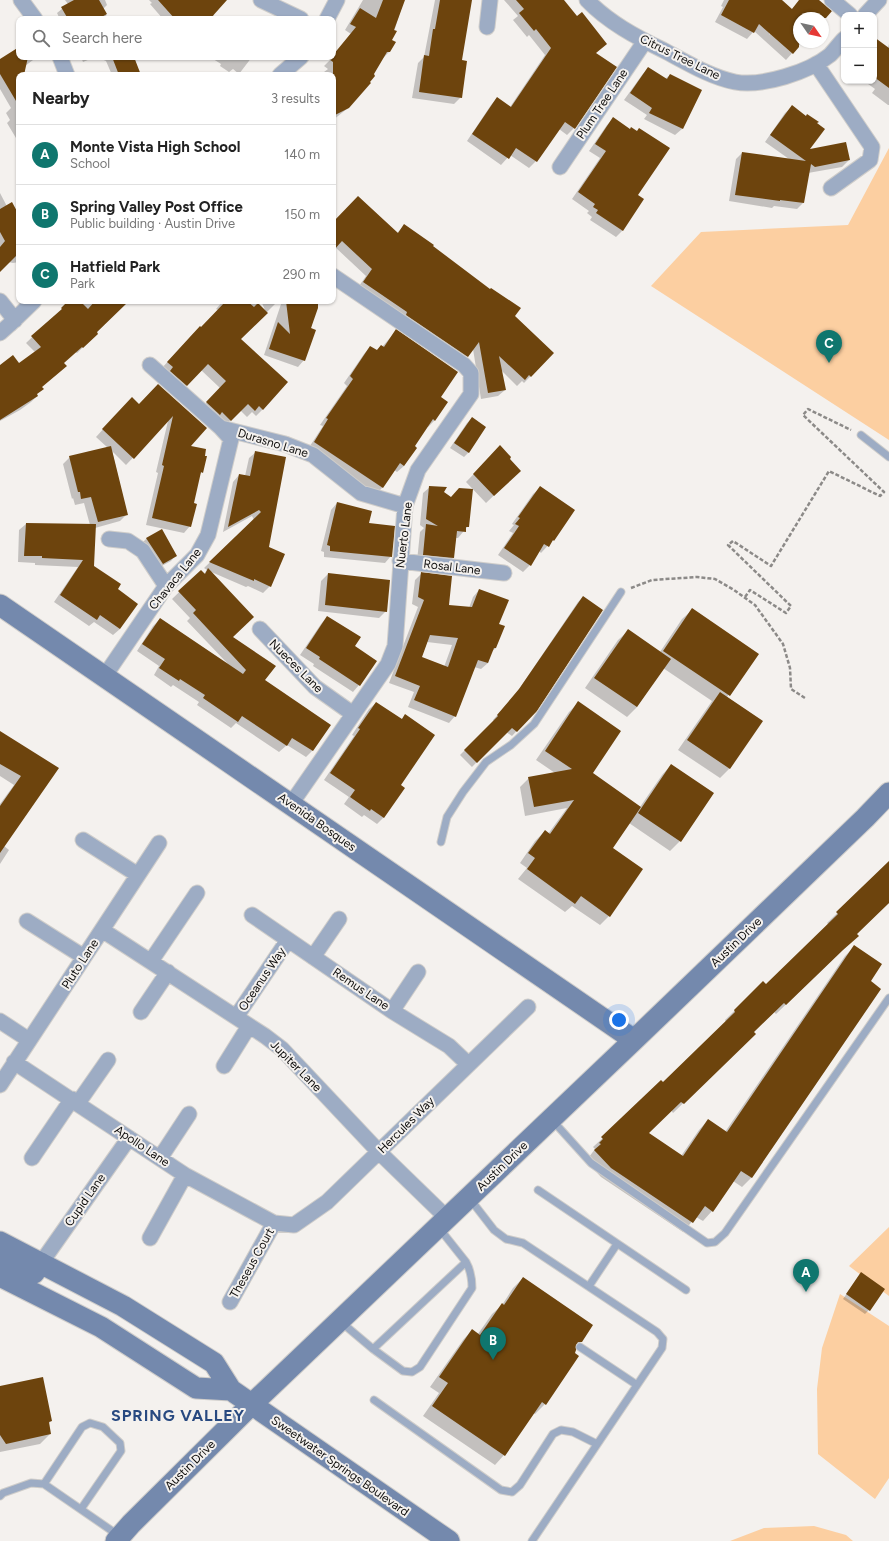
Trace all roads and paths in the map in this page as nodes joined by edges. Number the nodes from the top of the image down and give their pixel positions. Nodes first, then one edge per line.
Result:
1 (21, 0) edge
2 (261, 0) edge
3 (336, 0) edge
4 (490, 0) edge
5 (587, 0) edge
6 (832, 0) edge
7 (879, 0) edge
8 (846, 12) edge
9 (868, 12) edge
10 (33, 16) edge
11 (295, 16) edge
12 (328, 16) edge
13 (487, 27) dead end
14 (645, 41) junction
15 (841, 42) edge
16 (61, 60) edge
17 (297, 60) edge
18 (816, 64) junction
19 (66, 72) edge
20 (283, 72) edge
21 (560, 167) dead end
22 (831, 188) dead end
23 (336, 278) edge
24 (0, 302) edge
25 (31, 304) edge
26 (15, 320) junction
27 (0, 333) edge
28 (150, 365) dead end
29 (221, 428) junction
30 (861, 435) joint
31 (889, 456) edge
32 (405, 506) junction
33 (109, 540) dead end
34 (400, 561) junction
35 (504, 573) dead end
36 (166, 586) junction
37 (621, 592) joint
38 (744, 597) junction
39 (0, 605) edge
40 (260, 629) dead end
41 (104, 676) junction
42 (805, 698) dead end
43 (354, 714) junction
44 (889, 793) edge
45 (291, 804) junction
46 (83, 840) dead end
47 (441, 842) dead end
48 (159, 843) dead end
49 (138, 875) junction
50 (197, 893) dead end
51 (252, 915) dead end
52 (339, 919) dead end
53 (27, 921) dead end
54 (102, 930) junction
55 (288, 940) junction
56 (84, 957) junction
57 (313, 957) junction
58 (151, 961) junction
59 (168, 972) junction
60 (418, 972) dead end
61 (889, 998) edge
62 (528, 1007) dead end
63 (392, 1010) junction
64 (141, 1012) dead end
65 (236, 1017) junction
66 (0, 1021) edge
67 (249, 1026) junction
68 (29, 1040) junction
69 (634, 1040) junction
70 (108, 1060) dead end
71 (14, 1062) junction
72 (468, 1064) junction
73 (224, 1066) dead end
74 (0, 1085) edge
75 (75, 1101) junction
76 (189, 1114) dead end
77 (552, 1119) junction
78 (129, 1138) junction
79 (379, 1152) junction
80 (32, 1158) dead end
81 (160, 1158) junction
82 (185, 1174) junction
83 (538, 1190) dead end
84 (469, 1198) junction
85 (274, 1223) junction
86 (442, 1223) junction
87 (150, 1238) dead end
88 (0, 1242) edge
89 (617, 1244) junction
90 (0, 1260) edge
91 (466, 1262) junction
92 (41, 1263) junction
93 (0, 1276) edge
94 (589, 1286) junction
95 (686, 1290) dead end
96 (230, 1302) dead end
97 (339, 1321) junction
98 (580, 1347) dead end
99 (373, 1348) junction
100 (637, 1385) junction
101 (231, 1390) junction
102 (374, 1400) dead end
103 (251, 1404) junction
104 (597, 1444) junction
105 (44, 1484) junction
106 (0, 1496) edge
107 (81, 1509) junction
108 (118, 1539) edge
109 (449, 1541) edge
110 (532, 1541) edge

1 - 10 street
2 - 11 street
3 - 12 street
4 - 13 street
5 - 14 street, Citrus Tree Lane
6 - 8 street
7 - 9 street
14 - 18 street, Citrus Tree Lane
14 - 21 street, Plum Tree Lane
15 - 18 street, Citrus Tree Lane
16 - 19 street
17 - 20 street
18 - 22 street
23 - 32 street, Nuerto Lane
24 - 26 street
25 - 26 street
26 - 27 street
28 - 29 street, Durasno Lane
29 - 32 street, Durasno Lane
29 - 36 street, Chavaca Lane
30 - 31 lane
30 - 38 path
32 - 34 street, Nuerto Lane
33 - 36 street
34 - 35 street, Rosal Lane
34 - 43 street, Nuerto Lane
36 - 41 street, Chavaca Lane
37 - 38 path
37 - 47 lane
38 - 42 path
39 - 41 main road, Avenida Bosques
40 - 43 street, Nueces Lane
41 - 45 main road, Avenida Bosques
43 - 45 street, Nuerto Lane
44 - 69 main road, Austin Drive
45 - 69 main road, Avenida Bosques
46 - 49 street
48 - 49 street, Pluto Lane
49 - 54 street, Pluto Lane
50 - 58 street
51 - 55 street, Remus Lane
52 - 57 street
53 - 56 street
54 - 56 street, Pluto Lane
54 - 58 street, Jupiter Lane
55 - 57 street, Remus Lane
55 - 65 street, Oceanus Way
56 - 68 street, Pluto Lane
57 - 63 street, Remus Lane
58 - 59 street, Jupiter Lane
59 - 64 street
59 - 65 street, Jupiter Lane
60 - 63 street
61 - 77 lane
62 - 72 street, Hercules Way
63 - 72 street, Remus Lane
65 - 67 street, Jupiter Lane
66 - 68 street
67 - 73 street
67 - 79 street, Jupiter Lane
68 - 71 street, Pluto Lane
69 - 77 main road, Austin Drive
70 - 75 street
71 - 74 street, Pluto Lane
71 - 75 street, Apollo Lane
72 - 79 street, Hercules Way
75 - 78 street, Apollo Lane
75 - 80 street
76 - 81 street
77 - 84 main road, Austin Drive
78 - 81 street, Apollo Lane
78 - 92 street, Cupid Lane
79 - 85 street, Hercules Way
79 - 86 street, Jupiter Lane
81 - 82 street, Apollo Lane
82 - 85 street, Apollo Lane
82 - 87 street
83 - 89 lane
84 - 86 main road, Austin Drive
84 - 94 lane
85 - 96 street, Theseus Court
86 - 91 lane
86 - 97 main road, Austin Drive
88 - 92 main road, Sweetwater Springs Boulevard
89 - 94 lane
89 - 95 lane
90 - 92 main road
91 - 99 lane
91 - 99 lane
92 - 101 main road, Sweetwater Springs Boulevard
93 - 101 main road
94 - 100 lane
97 - 99 lane
97 - 103 main road, Austin Drive
98 - 100 lane
100 - 104 lane
101 - 103 main road, Sweetwater Springs Boulevard
102 - 104 lane
103 - 108 main road, Austin Drive
103 - 109 main road, Sweetwater Springs Boulevard
104 - 110 lane
105 - 106 lane
105 - 107 lane
105 - 107 lane
107 - 108 lane

